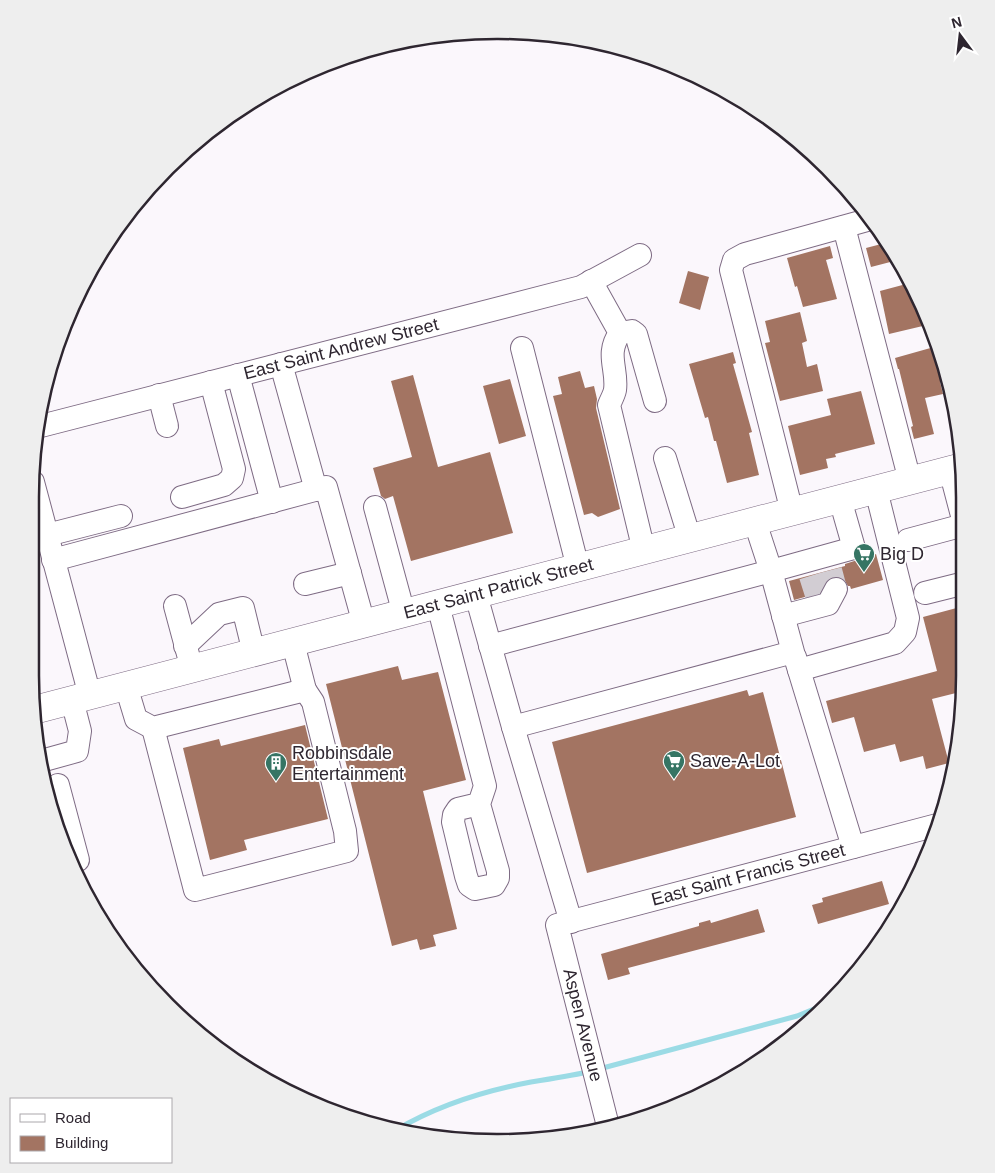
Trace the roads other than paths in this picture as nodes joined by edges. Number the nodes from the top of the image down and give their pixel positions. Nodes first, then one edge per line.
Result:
1 (864, 222) edge
2 (844, 227) junction
3 (640, 255) dead end
4 (591, 282) junction
5 (620, 333) junction
6 (522, 348) dead end
7 (281, 364) junction
8 (238, 375) junction
9 (211, 382) junction
10 (159, 395) junction
11 (655, 401) dead end
12 (45, 425) edge
13 (167, 426) dead end
14 (665, 458) dead end
15 (956, 469) edge
16 (910, 481) junction
17 (316, 490) junction
18 (876, 490) junction
19 (182, 497) dead end
20 (840, 499) junction
21 (272, 502) junction
22 (39, 505) edge
23 (375, 507) dead end
24 (792, 512) junction
25 (122, 516) dead end
26 (755, 522) junction
27 (956, 528) edge
28 (47, 535) junction
29 (690, 539) junction
30 (908, 540) dead end
31 (644, 551) junction
32 (54, 560) junction
33 (578, 568) junction
34 (771, 571) junction
35 (350, 573) junction
36 (823, 582) junction
37 (306, 584) dead end
38 (956, 585) edge
39 (925, 593) dead end
40 (476, 595) junction
41 (438, 605) junction
42 (175, 606) dead end
43 (404, 614) junction
44 (783, 616) junction
45 (364, 624) junction
46 (293, 643) junction
47 (490, 646) junction
48 (254, 653) junction
49 (188, 658) junction
50 (796, 661) junction
51 (126, 686) junction
52 (305, 690) junction
53 (81, 698) junction
54 (40, 708) edge
55 (513, 727) junction
56 (153, 728) junction
57 (77, 751) junction
58 (47, 759) edge
59 (52, 783) edge
60 (479, 804) dead end
61 (61, 817) edge
62 (931, 826) edge
63 (853, 847) junction
64 (78, 860) edge
65 (564, 923) junction
66 (607, 1121) edge

1 - 2 street
2 - 16 street
2 - 24 street
3 - 4 street, East Saint Andrew Street
4 - 5 street
4 - 7 street, East Saint Andrew Street
5 - 11 street
5 - 31 street
6 - 33 street
7 - 8 street, East Saint Andrew Street
7 - 17 street
8 - 9 street, East Saint Andrew Street
8 - 21 street
9 - 10 street, East Saint Andrew Street
9 - 19 street
10 - 12 street, East Saint Andrew Street
10 - 13 street
14 - 29 street
15 - 16 main road, East Saint Patrick Street
16 - 18 main road, East Saint Patrick Street
17 - 21 street
17 - 35 street
18 - 20 main road, East Saint Patrick Street
18 - 50 street
20 - 24 main road, East Saint Patrick Street
20 - 36 street
21 - 32 street
22 - 28 street
23 - 43 street
24 - 26 main road, East Saint Patrick Street
25 - 28 street
26 - 29 main road, East Saint Patrick Street
26 - 34 street
27 - 30 street
28 - 32 street
29 - 31 main road, East Saint Patrick Street
31 - 33 main road, East Saint Patrick Street
32 - 53 street
33 - 40 main road, East Saint Patrick Street
34 - 36 street
34 - 44 street
34 - 47 street
35 - 37 street
35 - 45 street
36 - 44 street
38 - 39 street
40 - 41 main road, East Saint Patrick Street
40 - 47 street, Aspen Avenue
41 - 43 main road, East Saint Patrick Street
41 - 60 street
42 - 49 street
43 - 45 main road, East Saint Patrick Street
44 - 50 street
45 - 46 main road, East Saint Patrick Street
46 - 48 main road, East Saint Patrick Street
46 - 52 street
47 - 55 street, Aspen Avenue
48 - 49 main road, East Saint Patrick Street
48 - 49 street
49 - 51 main road, East Saint Patrick Street
50 - 55 street
50 - 63 street
51 - 53 main road, East Saint Patrick Street
51 - 56 street
52 - 56 street
52 - 56 street
53 - 54 main road, East Saint Patrick Street
53 - 57 street
55 - 65 street, Aspen Avenue
57 - 58 street
57 - 59 street
61 - 64 street
62 - 63 street, East Saint Francis Street
63 - 65 street, East Saint Francis Street
65 - 66 street, Aspen Avenue

